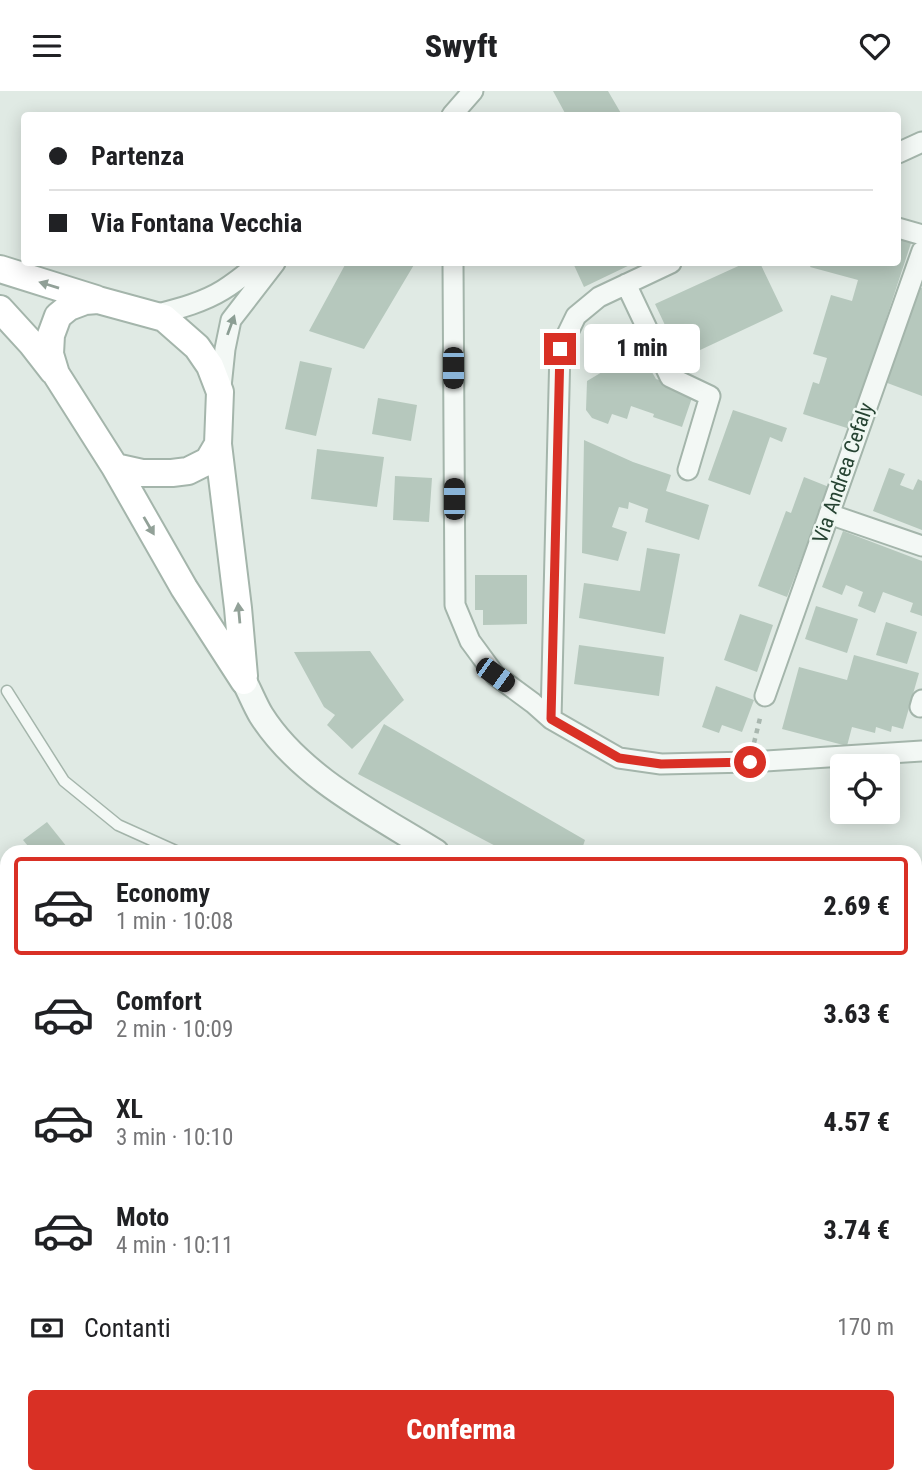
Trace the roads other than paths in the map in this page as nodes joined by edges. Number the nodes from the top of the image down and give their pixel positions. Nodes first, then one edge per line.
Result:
1 (472, 91) edge
2 (454, 112) edge
3 (922, 142) edge
4 (901, 152) edge
5 (901, 228) edge
6 (922, 235) edge
7 (922, 251) edge
8 (256, 266) edge
9 (273, 266) edge
10 (453, 266) edge
11 (665, 266) edge
12 (0, 269) edge
13 (626, 284) junction
14 (98, 300) junction
15 (0, 309) edge
16 (153, 315) junction
17 (56, 375) junction
18 (220, 391) junction
19 (218, 444) junction
20 (115, 467) junction
21 (688, 470) dead end
22 (829, 514) junction
23 (922, 546) edge
24 (244, 681) junction
25 (7, 691) dead end
26 (765, 696) road end
27 (551, 719) junction
28 (922, 751) edge
29 (161, 845) edge
30 (420, 845) edge

1 - 2 street
3 - 4 street
5 - 6 street
7 - 22 street, Via Andrea Cefaly
8 - 16 street
18 -> 9 street
10 - 27 street
11 - 13 street
14 -> 12 main road
13 - 21 street
13 - 27 street
14 - 16 main road
14 - 17 main road
15 - 17 main road
16 - 18 main road
17 - 20 main road
18 - 19 main road
19 - 20 main road
24 -> 19 main road
20 -> 24 main road
22 - 23 street
22 - 26 street, Via Andrea Cefaly
24 - 30 street
25 - 29 lane
27 - 28 street

